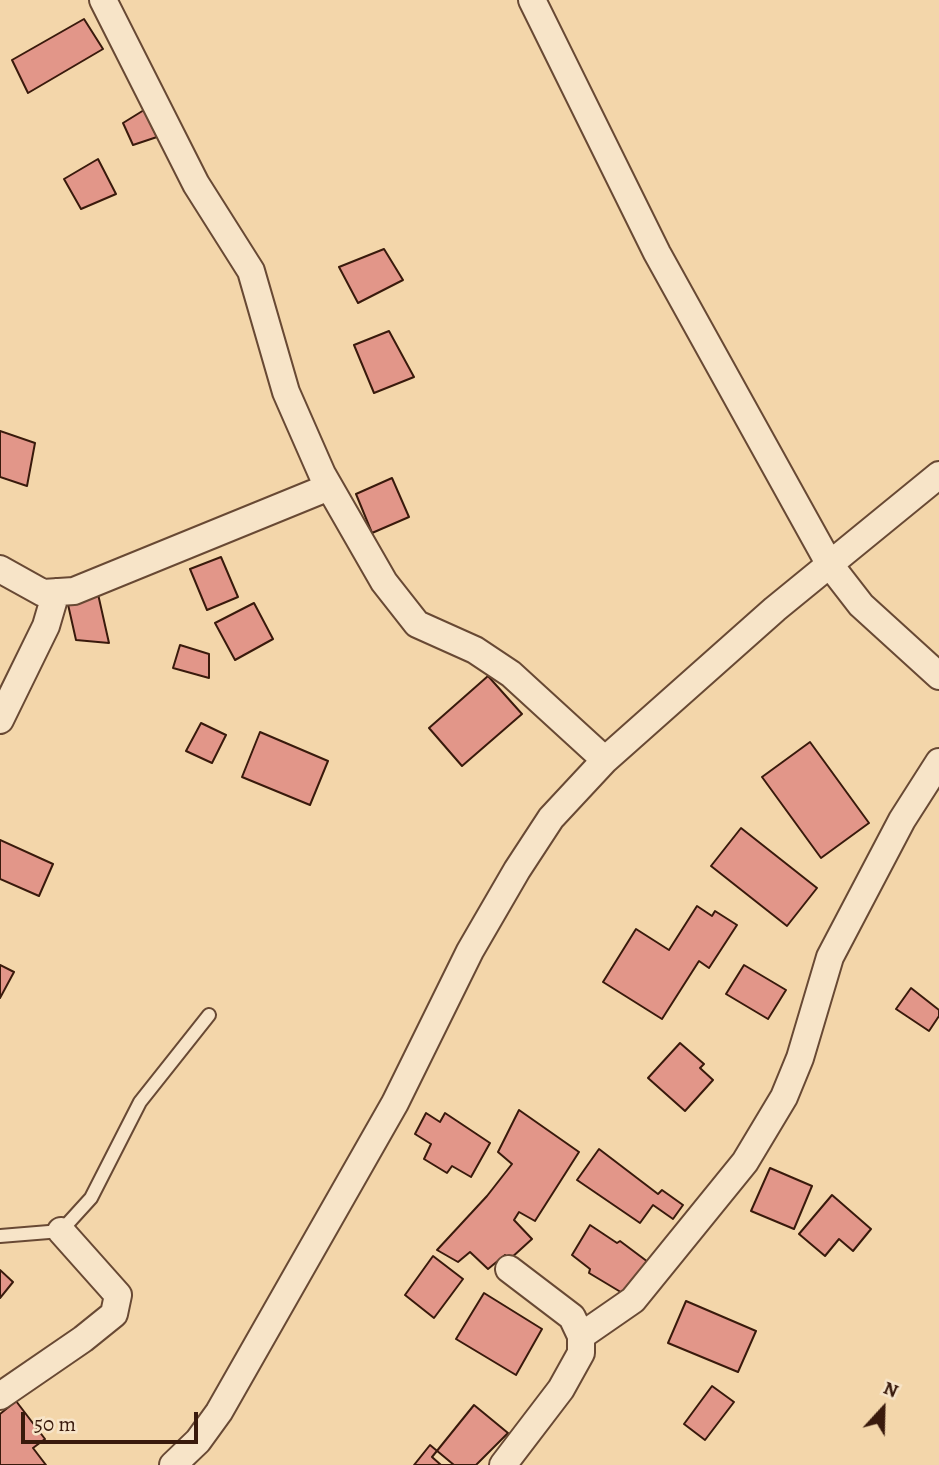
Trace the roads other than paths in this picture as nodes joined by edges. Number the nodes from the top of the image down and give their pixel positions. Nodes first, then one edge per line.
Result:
1 (103, 0) edge
2 (532, 0) edge
3 (939, 475) edge
4 (329, 487) junction
5 (830, 565) junction
6 (0, 569) edge
7 (56, 592) junction
8 (939, 677) edge
9 (0, 720) edge
10 (605, 760) junction
11 (939, 762) edge
12 (209, 1015) dead end
13 (61, 1231) junction
14 (0, 1236) edge
15 (509, 1269) dead end
16 (581, 1336) junction
17 (0, 1396) edge
18 (173, 1465) edge
19 (503, 1465) edge

1 - 4 street
2 - 5 street
3 - 5 street
4 - 7 street
4 - 10 street
5 - 8 street
5 - 10 street
6 - 7 street
7 - 9 street
10 - 18 street
11 - 16 street
12 - 13 lane
13 - 14 lane
13 - 17 street
15 - 16 street
16 - 19 street

